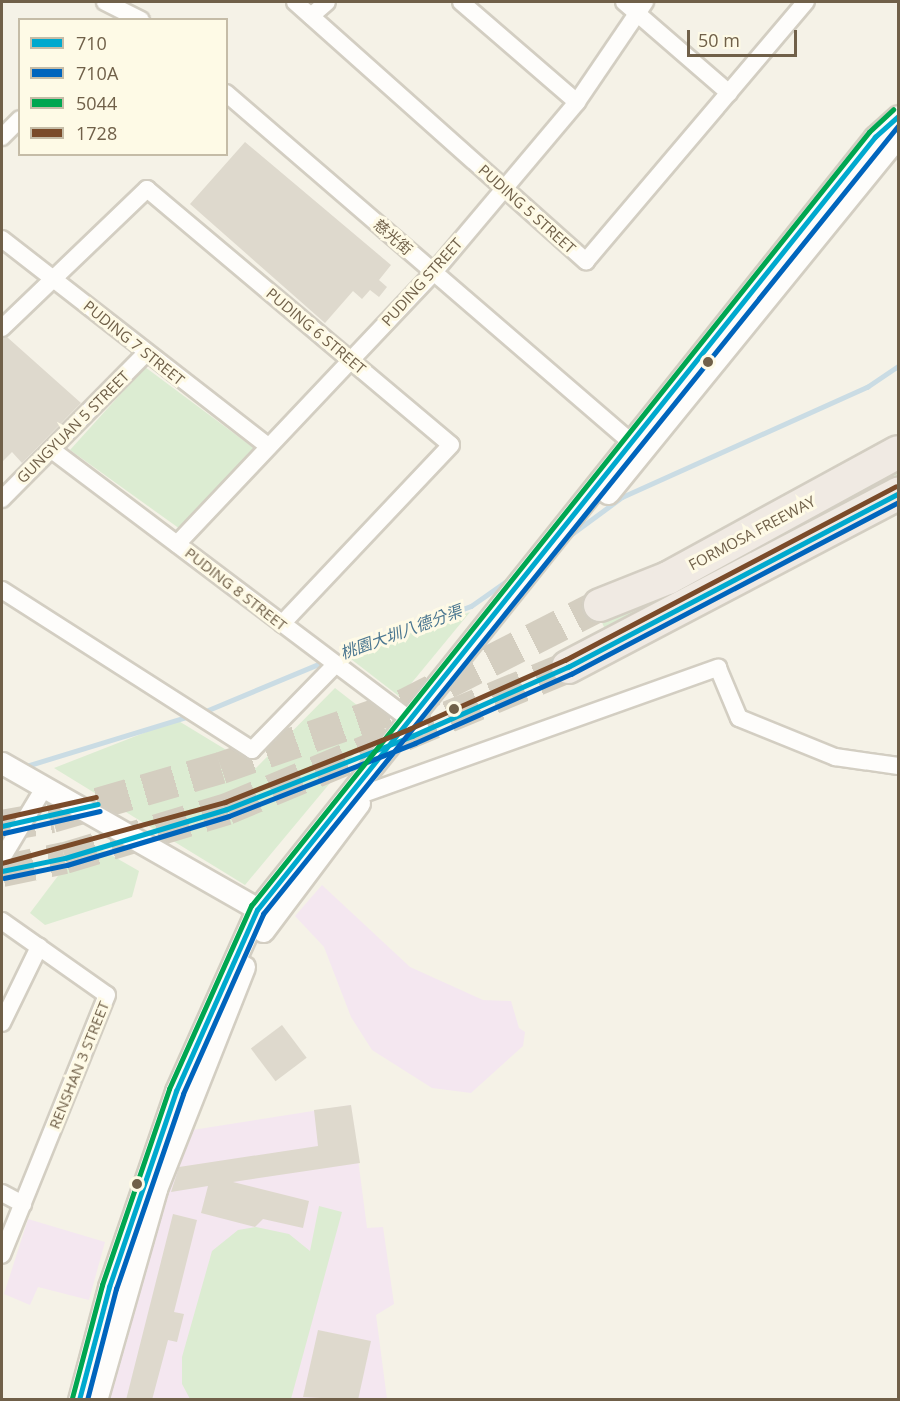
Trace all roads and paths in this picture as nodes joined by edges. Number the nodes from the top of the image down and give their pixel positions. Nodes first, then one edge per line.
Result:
1 (105, 2) edge
2 (295, 2) edge
3 (327, 2) edge
4 (461, 2) edge
5 (624, 2) edge
6 (806, 2) edge
7 (641, 7) edge
8 (132, 13) edge
9 (311, 16) junction
10 (729, 93) junction
11 (228, 95) edge
12 (578, 102) junction
13 (898, 116) edge
14 (18, 121) edge
15 (898, 136) edge
16 (2, 137) edge
17 (505, 189) junction
18 (2, 239) edge
19 (434, 272) junction
20 (54, 279) junction
21 (2, 328) edge
22 (145, 354) junction
23 (351, 359) junction
24 (268, 446) junction
25 (637, 446) junction
26 (52, 450) junction
27 (898, 452) edge
28 (898, 494) edge
29 (2, 499) edge
30 (177, 544) junction
31 (668, 578) junction
32 (2, 590) edge
33 (600, 605) tunnel mouth
34 (686, 605) junction
35 (282, 624) junction
36 (333, 667) junction
37 (568, 667) tunnel mouth
38 (414, 723) junction
39 (2, 763) edge
40 (898, 766) edge
41 (44, 788) junction
42 (357, 794) junction
43 (2, 858) edge
44 (264, 913) junction
45 (2, 921) edge
46 (39, 947) junction
47 (2, 1023) edge
48 (2, 1193) edge
49 (22, 1204) junction
50 (2, 1255) edge
51 (79, 1400) edge
52 (96, 1400) edge

1 - 8 street
2 - 9 street, PUDING 5 STREET
3 - 9 street
4 - 12 street
5 - 7 street
6 - 10 street, PUDING 5 STREET
7 - 10 street
7 - 12 street, PUDING STREET
9 - 17 street, PUDING 5 STREET
10 - 17 street, PUDING 5 STREET
11 - 19 street, 慈光街
12 - 17 street, PUDING STREET
13 - 25 street
14 - 16 street
15 - 25 street
17 - 19 street, PUDING STREET
18 - 20 street, PUDING 7 STREET
19 - 23 street, PUDING STREET
19 - 25 street, 慈光街
20 - 21 street, PUDING 6 STREET
20 - 22 street, PUDING 7 STREET
20 - 23 street, PUDING 6 STREET
22 - 24 street, PUDING 7 STREET
22 - 26 street, GUNGYUAN 5 STREET
23 - 24 street, PUDING STREET
23 - 35 street, PUDING 6 STREET
24 - 30 street, PUDING STREET
25 - 38 street
26 - 29 street, GUNGYUAN 5 STREET
26 - 30 street, PUDING 8 STREET
27 - 31 highway, FORMOSA FREEWAY
28 - 34 highway
30 - 35 street, PUDING 8 STREET
31 - 33 highway, FORMOSA FREEWAY
31 - 34 highway
32 - 36 street
34 - 37 highway
35 - 36 street, PUDING 8 STREET
36 - 38 street, PUDING 8 STREET
38 - 42 street
39 - 41 street
40 - 42 street
41 - 43 street
41 - 44 street
42 - 44 street
44 - 51 street
44 - 52 street
45 - 46 street, RENSHAN 3 STREET
46 - 47 street
46 - 49 street, RENSHAN 3 STREET
48 - 49 street
49 - 50 street, RENSHAN 3 STREET

